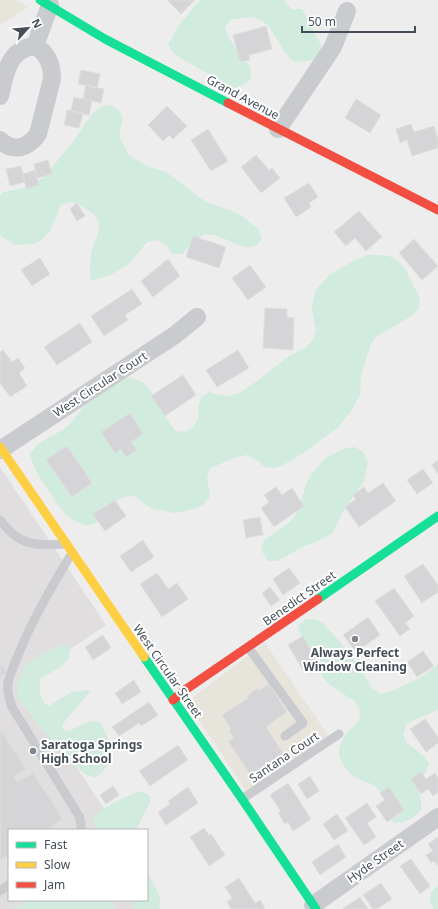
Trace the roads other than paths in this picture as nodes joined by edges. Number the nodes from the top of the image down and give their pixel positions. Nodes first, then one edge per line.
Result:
1 (45, 3) edge
2 (347, 11) dead end
3 (35, 46) junction
4 (0, 96) edge
5 (278, 129) junction
6 (0, 140) edge
7 (438, 210) edge
8 (198, 317) dead end
9 (0, 448) edge
10 (438, 516) edge
11 (0, 520) edge
12 (66, 544) junction
13 (72, 552) junction
14 (248, 647) junction
15 (173, 700) junction
16 (339, 734) dead end
17 (285, 736) dead end
18 (242, 800) junction
19 (438, 817) edge
20 (81, 829) edge
21 (314, 907) edge

1 - 3 street
1 - 5 street, Grand Avenue
2 - 5 street
3 - 4 street
3 - 6 street
5 - 7 street, Grand Avenue
8 - 9 street, West Circular Court
9 - 12 street, West Circular Street
10 - 14 street, Benedict Street
11 - 12 lane
12 - 13 street, West Circular Street
13 - 15 street, West Circular Street
13 - 20 lane
14 - 15 street, Benedict Street
14 - 17 lane
15 - 18 street, West Circular Street
16 - 18 lane, Santana Court
18 - 21 street, West Circular Street
19 - 21 street, Hyde Street

